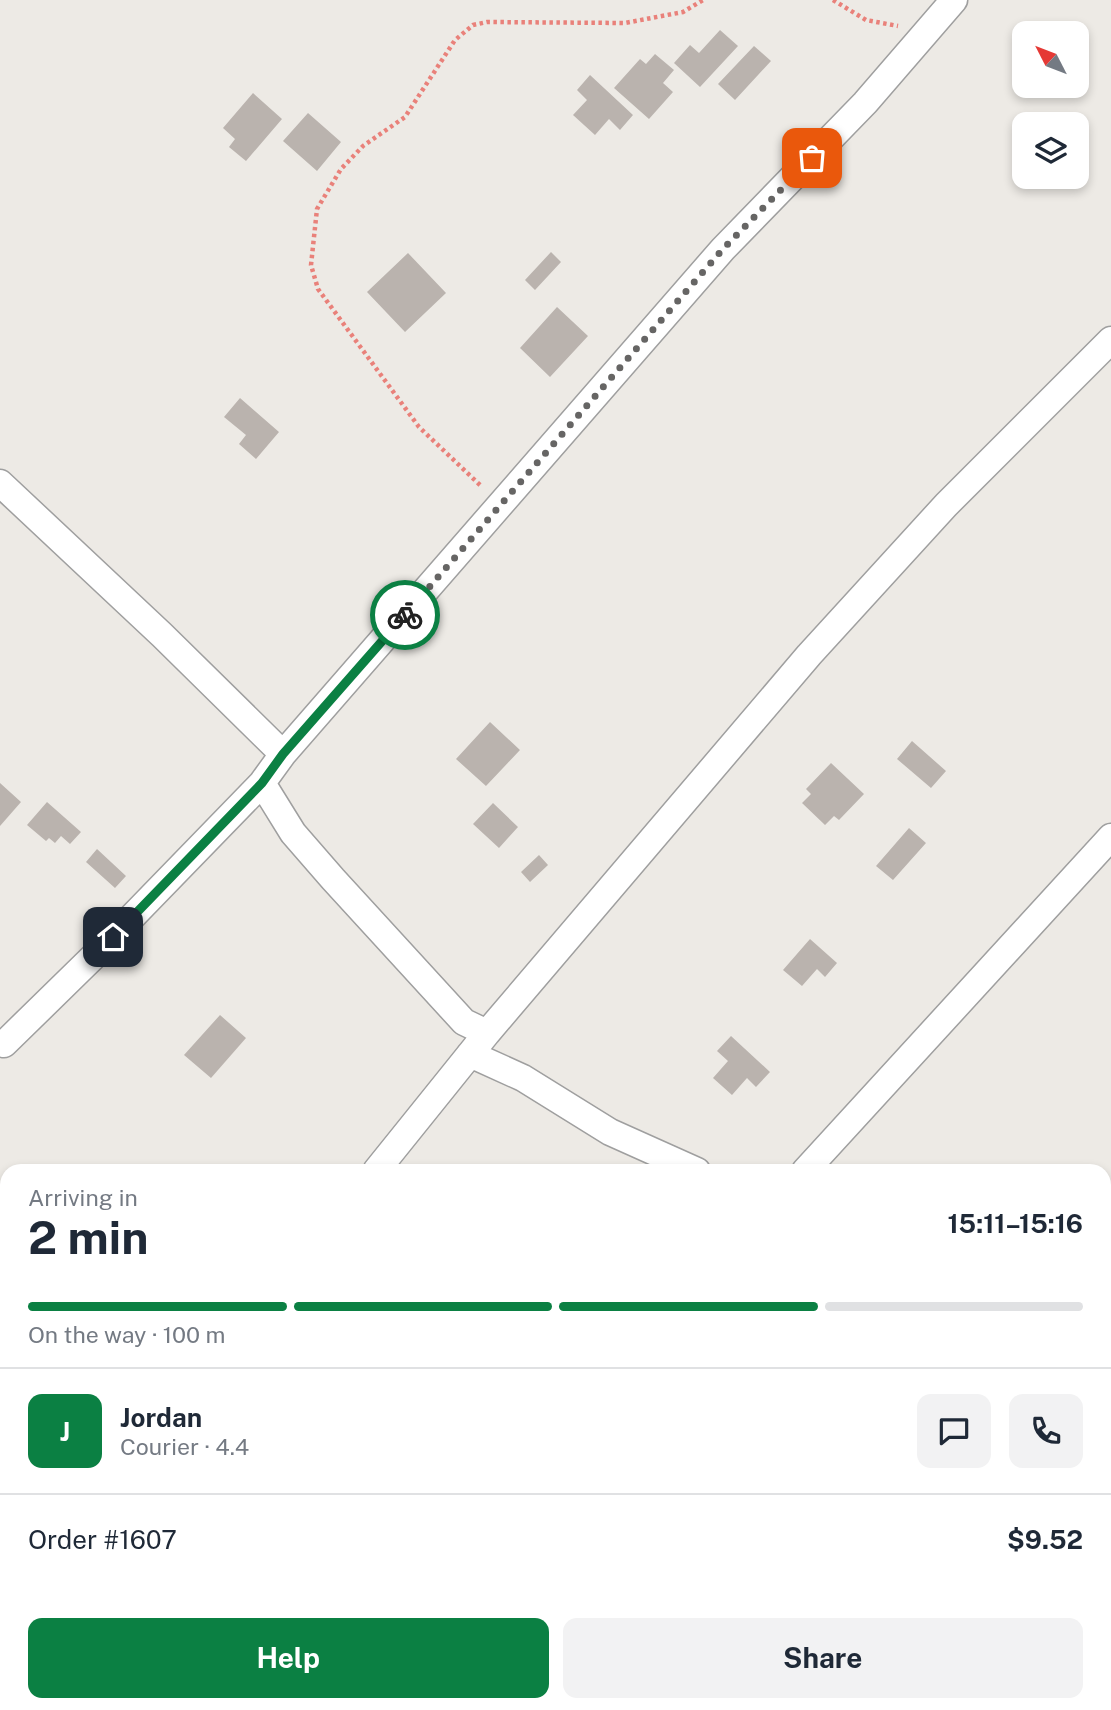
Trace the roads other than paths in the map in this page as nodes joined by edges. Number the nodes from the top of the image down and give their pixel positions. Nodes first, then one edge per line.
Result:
1 (954, 0) edge
2 (1111, 340) edge
3 (0, 483) edge
4 (283, 754) junction
5 (262, 783) junction
6 (1111, 837) edge
7 (487, 1033) junction
8 (4, 1044) dead end
9 (470, 1054) junction
10 (382, 1164) edge
11 (679, 1164) edge
12 (811, 1164) edge

1 - 4 street
2 - 7 street
3 - 4 street
4 - 5 street
5 - 7 street
5 - 8 street
6 - 12 street
7 - 9 street
9 - 10 street
9 - 11 street

